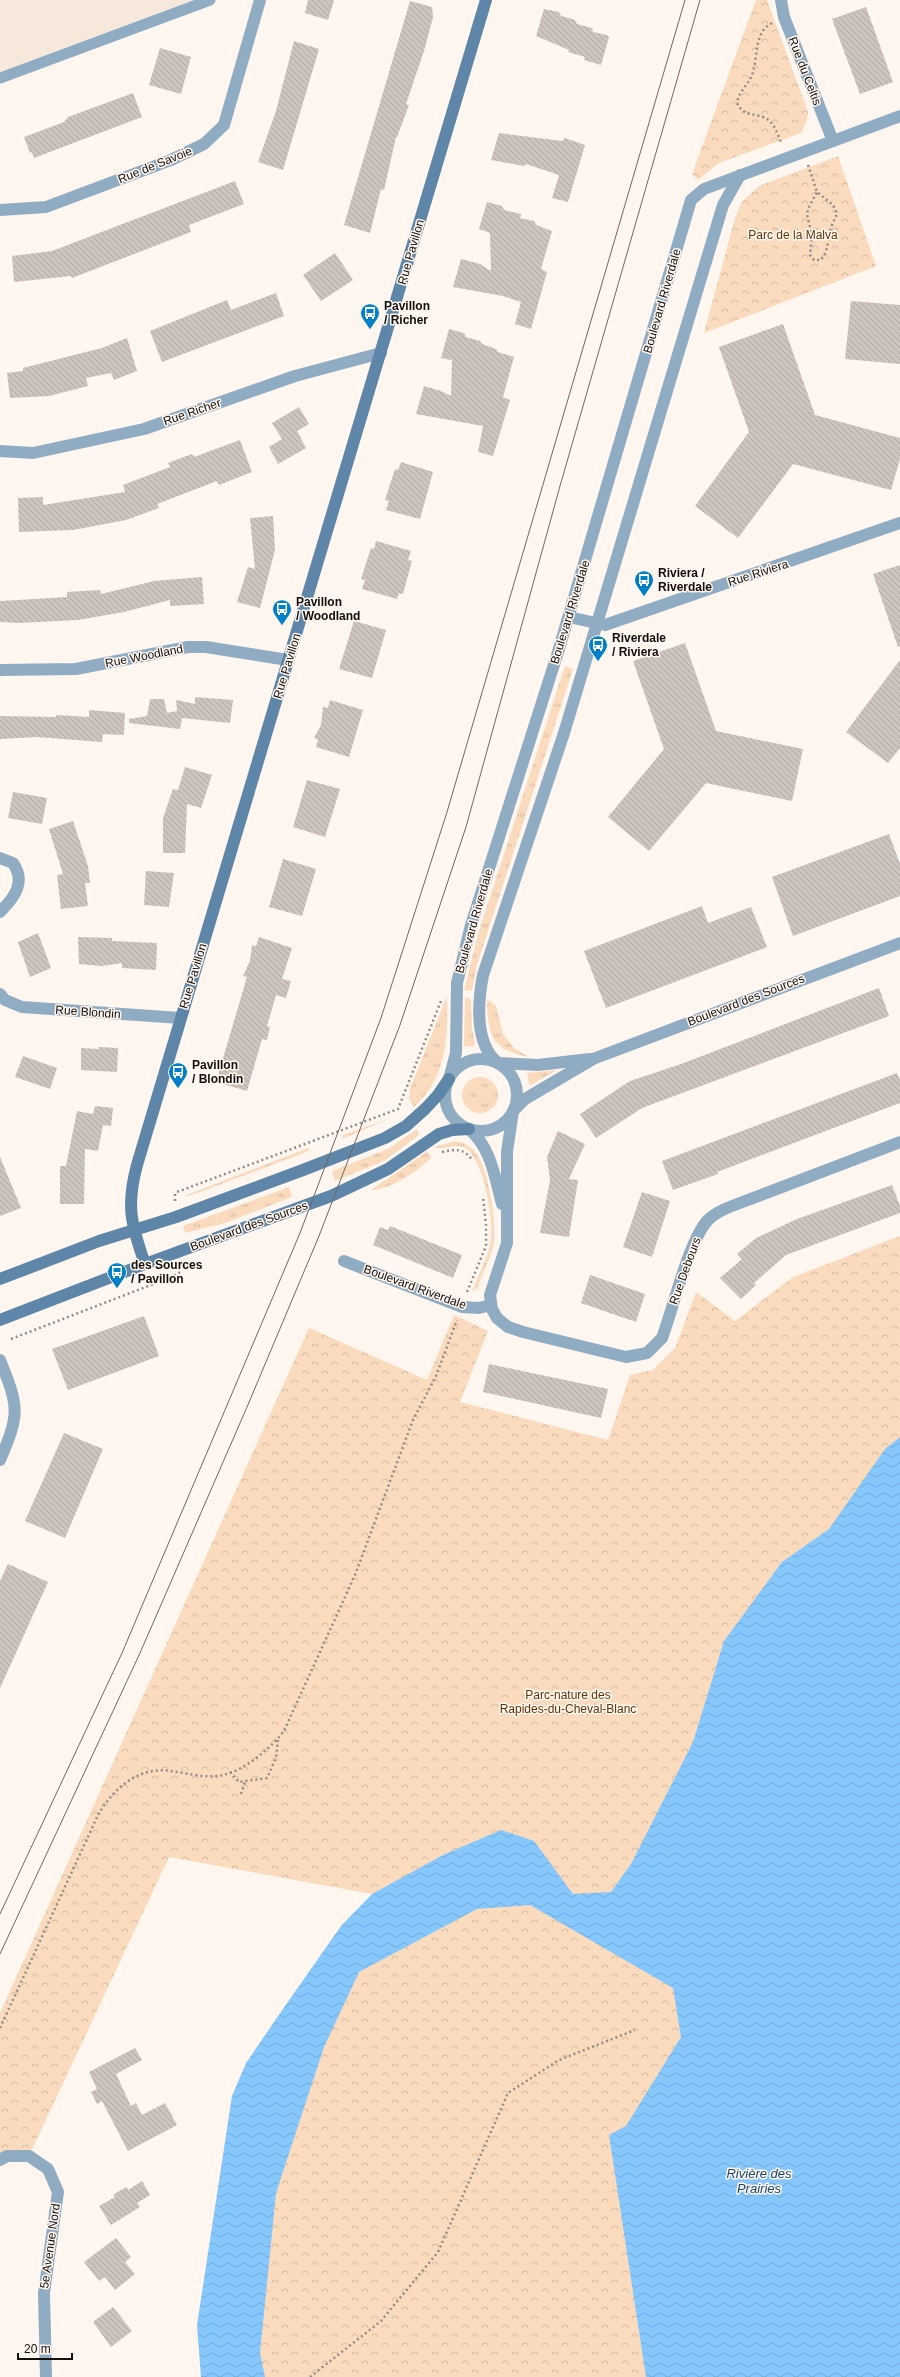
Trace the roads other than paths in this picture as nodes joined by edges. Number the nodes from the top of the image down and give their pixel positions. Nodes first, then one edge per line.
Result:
1 (210, 0) edge
2 (260, 0) edge
3 (486, 0) edge
4 (781, 0) edge
5 (0, 78) edge
6 (900, 116) edge
7 (833, 141) junction
8 (740, 175) junction
9 (0, 210) edge
10 (381, 353) junction
11 (0, 451) edge
12 (900, 523) edge
13 (569, 617) junction
14 (597, 625) junction
15 (288, 660) junction
16 (0, 670) edge
17 (0, 858) edge
18 (0, 912) edge
19 (900, 943) edge
20 (0, 994) edge
21 (180, 1018) junction
22 (593, 1059) junction
23 (498, 1063) junction
24 (449, 1079) junction
25 (512, 1111) junction
26 (469, 1130) junction
27 (900, 1142) edge
28 (506, 1217) junction
29 (133, 1230) junction
30 (344, 1261) dead end
31 (145, 1264) junction
32 (0, 1279) edge
33 (491, 1305) junction
34 (0, 1320) edge
35 (0, 1360) edge
36 (0, 1460) edge
37 (0, 2160) edge
38 (46, 2377) edge

1 - 5 lane
2 - 9 street, Rue de Savoie
3 - 10 street, Rue Pavillon
4 - 7 street, Rue du Celtis
6 - 7 street, Boulevard Riverdale
7 - 8 street, Boulevard Riverdale
8 - 13 street, Boulevard Riverdale
8 - 14 street, Boulevard Riverdale
10 - 11 street, Rue Richer
10 - 15 street, Rue Pavillon
12 - 14 street, Rue Riviera
13 - 14 street, Rue Riviera
13 - 24 street, Boulevard Riverdale
14 - 23 street, Boulevard Riverdale
15 - 16 street, Rue Woodland
15 - 21 street, Rue Pavillon
17 - 18 street
19 - 22 street, Boulevard des Sources
20 - 21 street, Rue Blondin
21 - 29 street, Rue Pavillon
22 - 23 street, Boulevard des Sources
22 - 25 street, Boulevard des Sources
23 - 24 street
23 - 25 street
24 - 26 street
24 - 29 street
25 - 26 street
25 - 28 street
26 - 28 street
26 - 31 street, Boulevard des Sources
27 - 33 street, Rue Debours
28 - 33 street
29 - 31 street, Rue Pavillon
29 - 32 street
30 - 33 street, Boulevard Riverdale
31 - 34 street, Boulevard des Sources
35 - 36 street
37 - 38 street, 5e Avenue Nord

